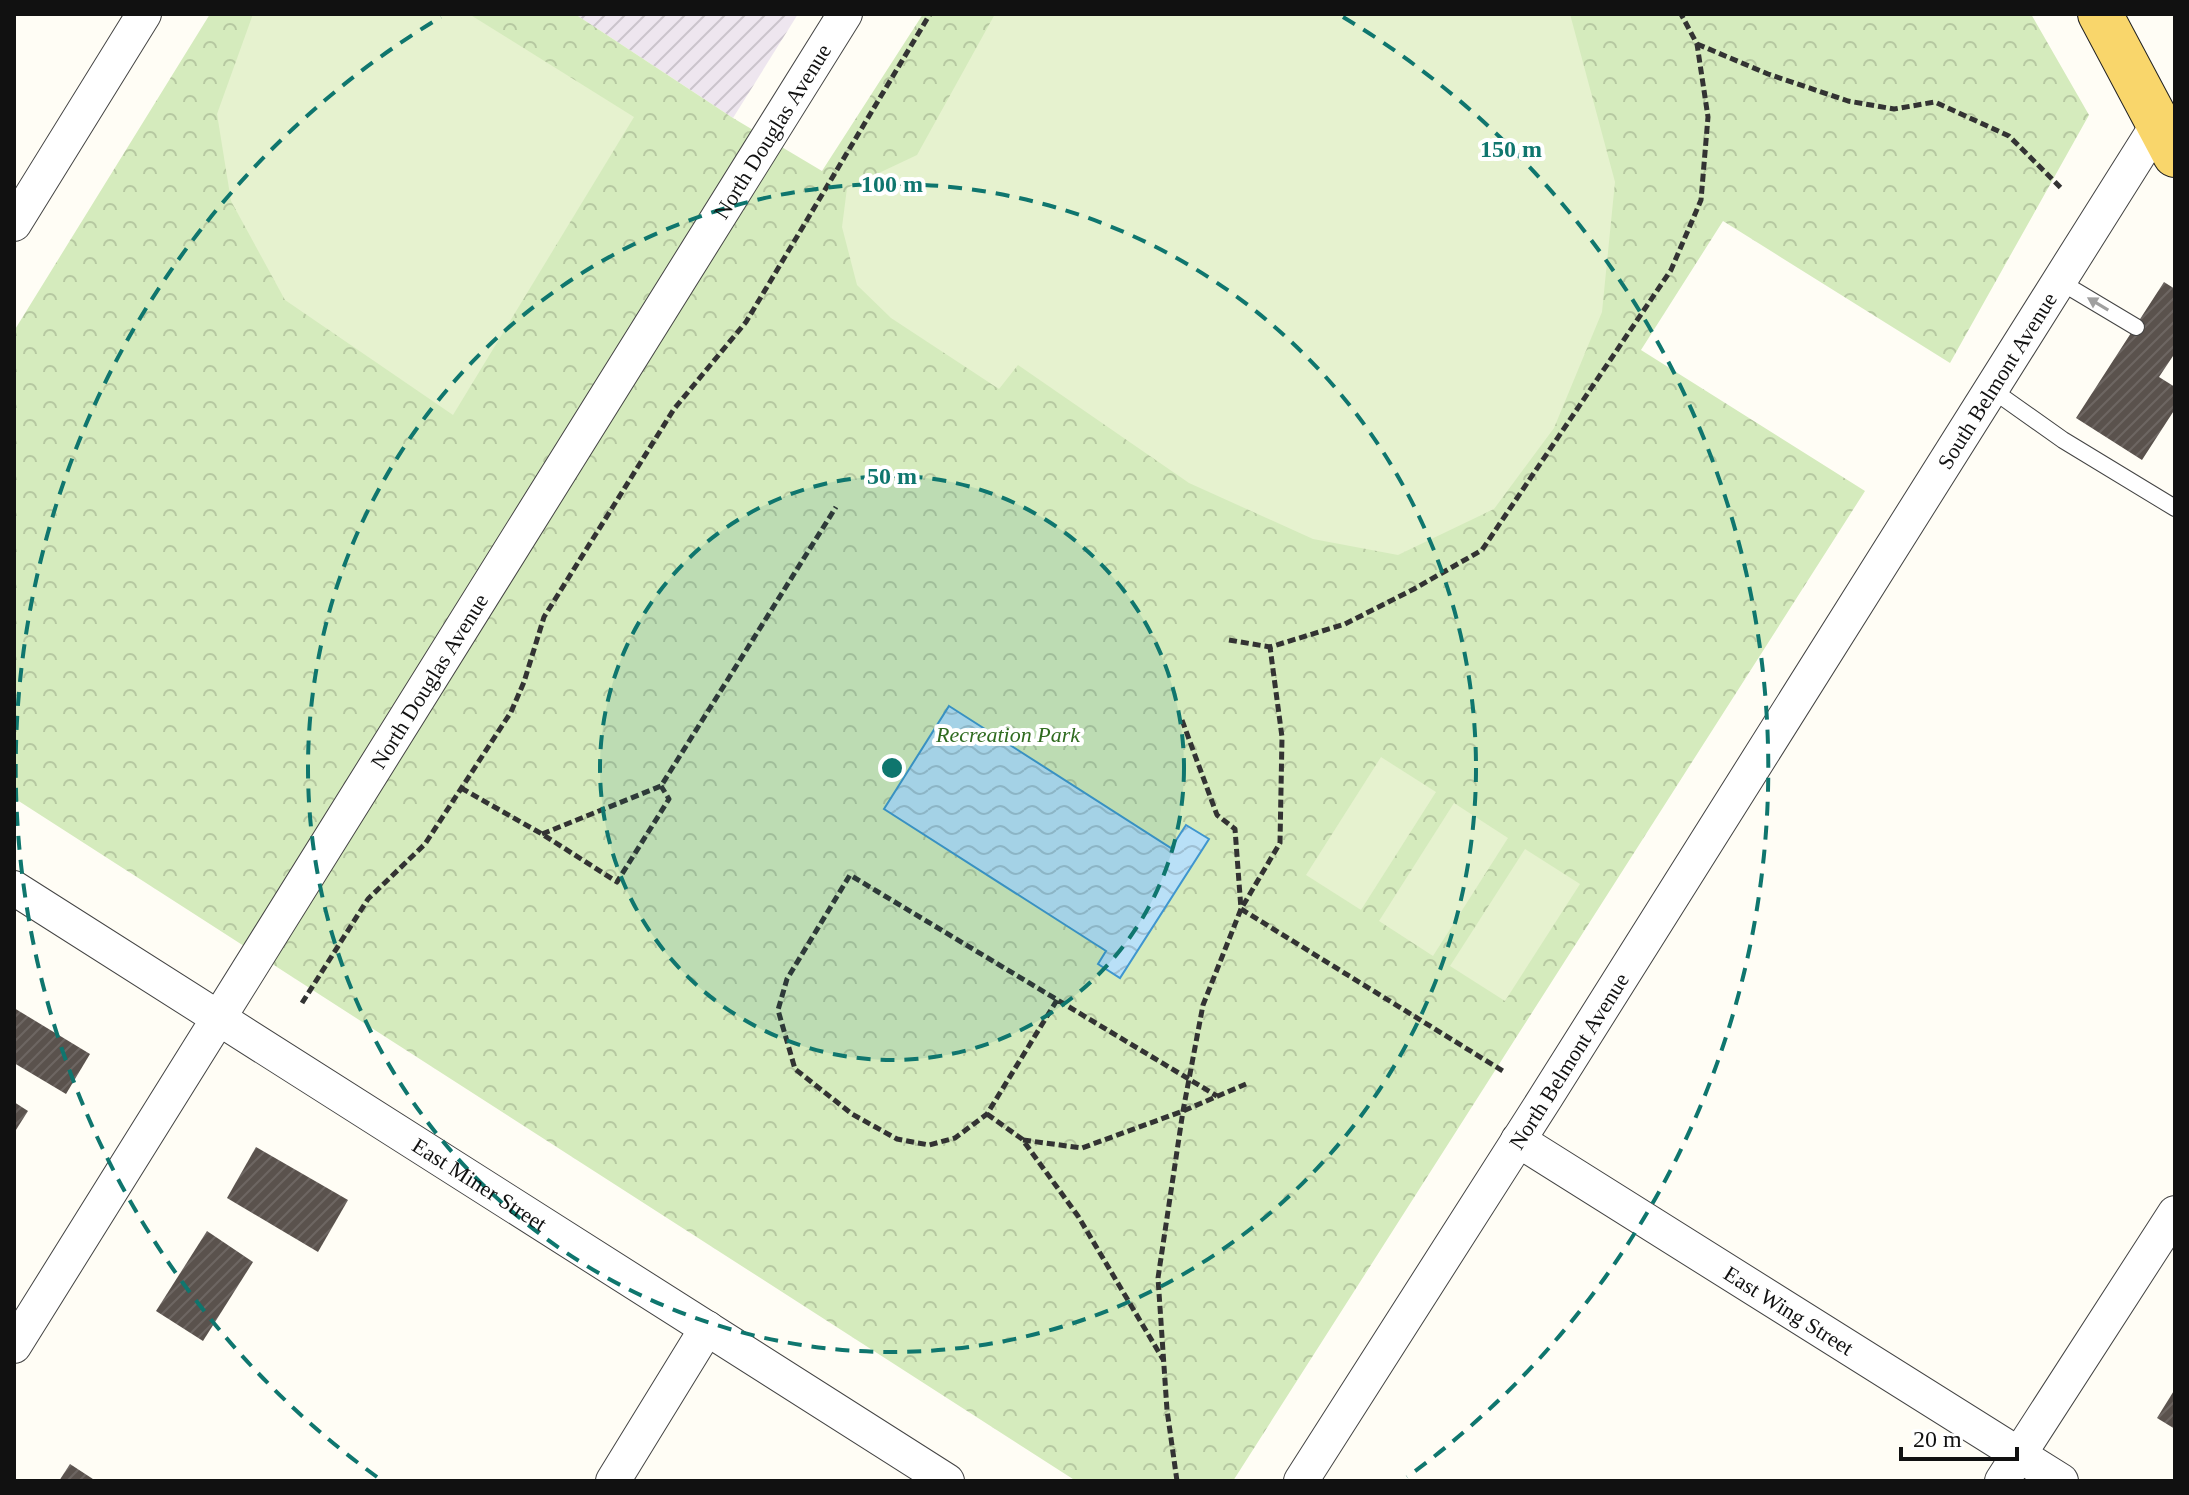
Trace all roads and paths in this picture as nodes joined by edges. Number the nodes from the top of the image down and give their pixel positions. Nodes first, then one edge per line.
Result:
1 (144, 14) edge
2 (845, 14) edge
3 (930, 14) edge
4 (1681, 14) edge
5 (2100, 14) edge
6 (1697, 44) junction
7 (2167, 139) edge
8 (2062, 189) dead end
9 (17, 215) edge
10 (2059, 281) junction
11 (2136, 327) dead end
12 (1991, 389) junction
13 (836, 507) dead end
14 (2175, 508) edge
15 (1835, 638) joint
16 (1229, 640) dead end
17 (1270, 647) junction
18 (1182, 720) dead end
19 (661, 786) junction
20 (461, 788) junction
21 (542, 834) junction
22 (14, 888) edge
23 (1241, 909) junction
24 (1057, 1000) junction
25 (302, 1003) dead end
26 (218, 1018) junction
27 (1506, 1073) dead end
28 (1189, 1079) junction
29 (1246, 1084) dead end
30 (1217, 1096) junction
31 (1183, 1111) junction
32 (987, 1114) junction
33 (1022, 1139) junction
34 (1518, 1140) junction
35 (2175, 1213) edge
36 (707, 1328) junction
37 (14, 1346) edge
38 (1164, 1361) junction
39 (2010, 1468) edge
40 (613, 1481) edge
41 (947, 1481) edge
42 (1177, 1481) edge
43 (1301, 1481) edge
44 (2061, 1481) edge

1 - 9 street
2 - 26 street, North Douglas Avenue
3 - 20 path
4 - 6 path
5 - 7 main road
6 - 8 path
6 - 17 path
7 - 10 street, South Belmont Avenue
11 -> 10 lane
10 - 12 street, South Belmont Avenue
12 - 14 lane
12 - 15 street, South Belmont Avenue
13 - 19 path
15 - 34 street, North Belmont Avenue
16 - 17 path
17 - 23 path
18 - 23 path
19 - 21 path
19 - 21 path
20 - 21 path
20 - 25 path
22 - 26 street, East Miner Street
23 - 27 path
23 - 28 path
24 - 28 path
24 - 32 path
24 - 32 path
26 - 36 street, East Miner Street
26 - 37 street, North Douglas Avenue
28 - 30 path
28 - 31 path
29 - 30 path
30 - 31 path
31 - 33 path
31 - 38 path
32 - 33 path
33 - 38 path
34 - 39 street, East Wing Street
34 - 43 street, North Belmont Avenue
35 - 39 street
36 - 40 street
36 - 41 street, East Miner Street
38 - 42 path
39 - 44 street, East Wing Street

